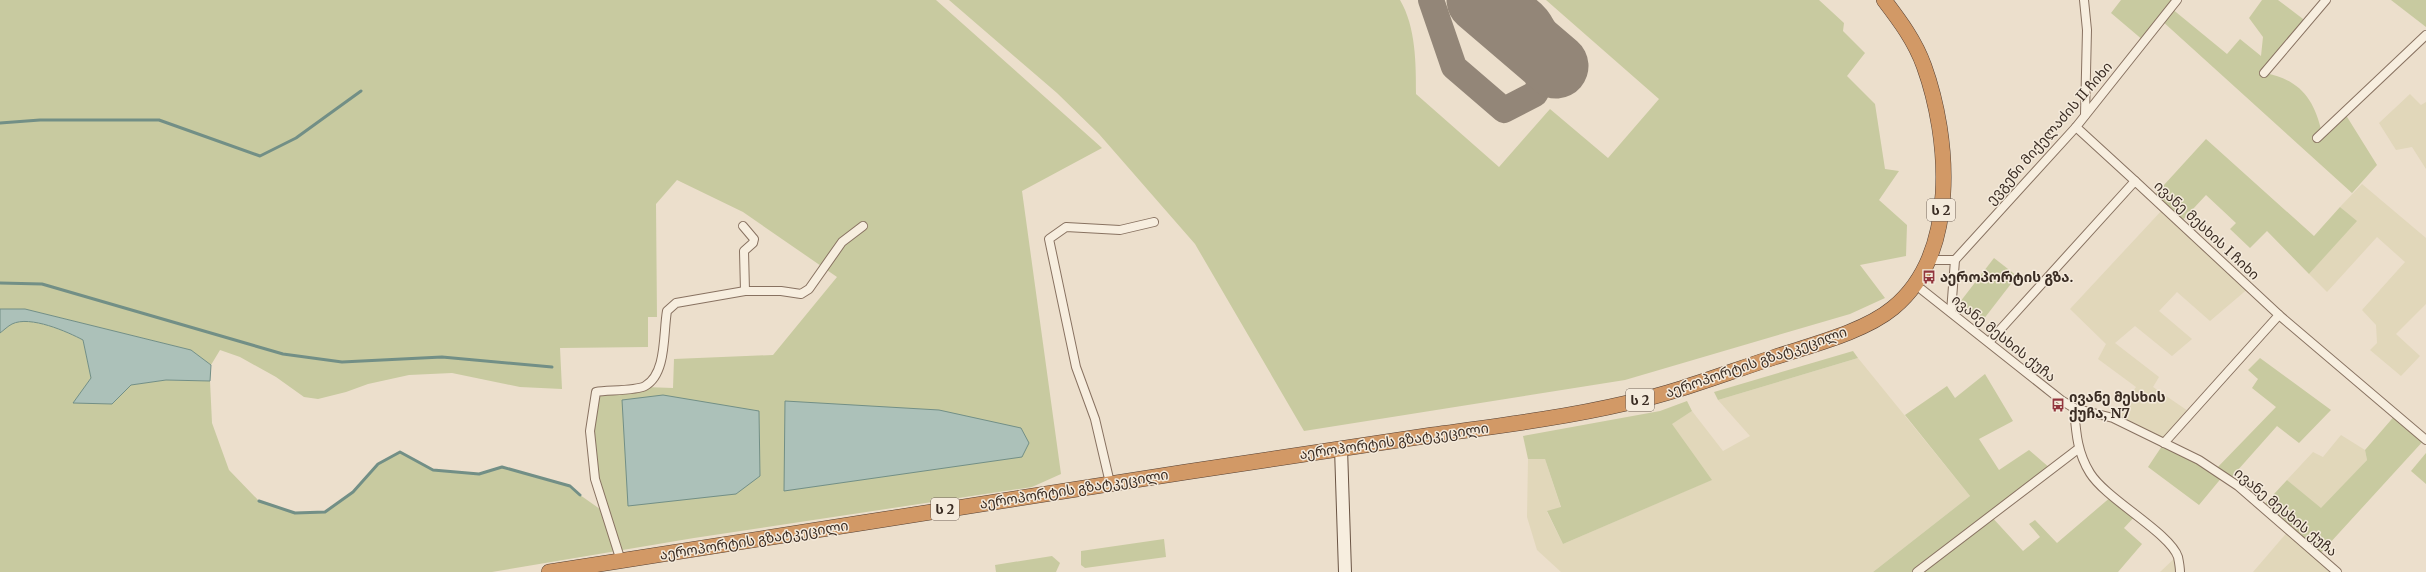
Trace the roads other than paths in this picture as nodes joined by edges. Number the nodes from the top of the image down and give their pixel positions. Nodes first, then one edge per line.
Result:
1 (1884, 0) edge
2 (2084, 0) edge
3 (2177, 0) edge
4 (2326, 0) edge
5 (2426, 35) edge
6 (2264, 73) dead end
7 (2085, 115) junction
8 (2076, 127) junction
9 (2317, 138) dead end
10 (2135, 181) junction
11 (1154, 222) dead end
12 (743, 226) dead end
13 (863, 226) dead end
14 (1929, 260) junction
15 (1955, 260) junction
16 (1916, 285) junction
17 (745, 291) junction
18 (1951, 312) junction
19 (2280, 315) junction
20 (1989, 342) junction
21 (2074, 408) junction
22 (2426, 440) edge
23 (2164, 443) junction
24 (1341, 448) junction
25 (2078, 449) junction
26 (1110, 483) junction
27 (621, 561) junction
28 (549, 572) edge
29 (1345, 572) edge
30 (1917, 572) edge
31 (2180, 572) edge
32 (2337, 572) edge

1 - 14 highway, აეროპორტის გზატკეცილი / ს 2
2 - 7 street
3 - 7 street, ევგენი მიქელაძის II ჩიხი
4 - 6 street
5 - 9 street
7 - 8 street, ევგენი მიქელაძის II ჩიხი
8 - 10 street
8 - 15 street, ევგენი მიქელაძის II ჩიხი
10 - 19 street, ივანე მესხის I ჩიხი
10 - 20 street, ივანე მესხის I ჩიხი
11 - 26 street
12 - 17 street
13 - 17 street
14 - 15 street
14 - 16 highway, აეროპორტის გზატკეცილი / ს 2
15 - 18 street
16 - 18 street, ივანე მესხის ქუჩა
16 - 24 highway, აეროპორტის გზატკეცილი / ს 2
17 - 27 street
18 - 20 street, ივანე მესხის ქუჩა
19 - 22 street, ივანე მესხის I ჩიხი
19 - 23 street
20 - 21 street, ივანე მესხის ქუჩა
21 - 23 street, ივანე მესხის ქუჩა
21 - 25 street
23 - 32 street, ივანე მესხის ქუჩა
24 - 26 highway, აეროპორტის გზატკეცილი / ს 2
24 - 29 street
25 - 30 street
25 - 31 street
26 - 27 highway, აეროპორტის გზატკეცილი / ს 2
27 - 28 highway, აეროპორტის გზატკეცილი / ს 2

